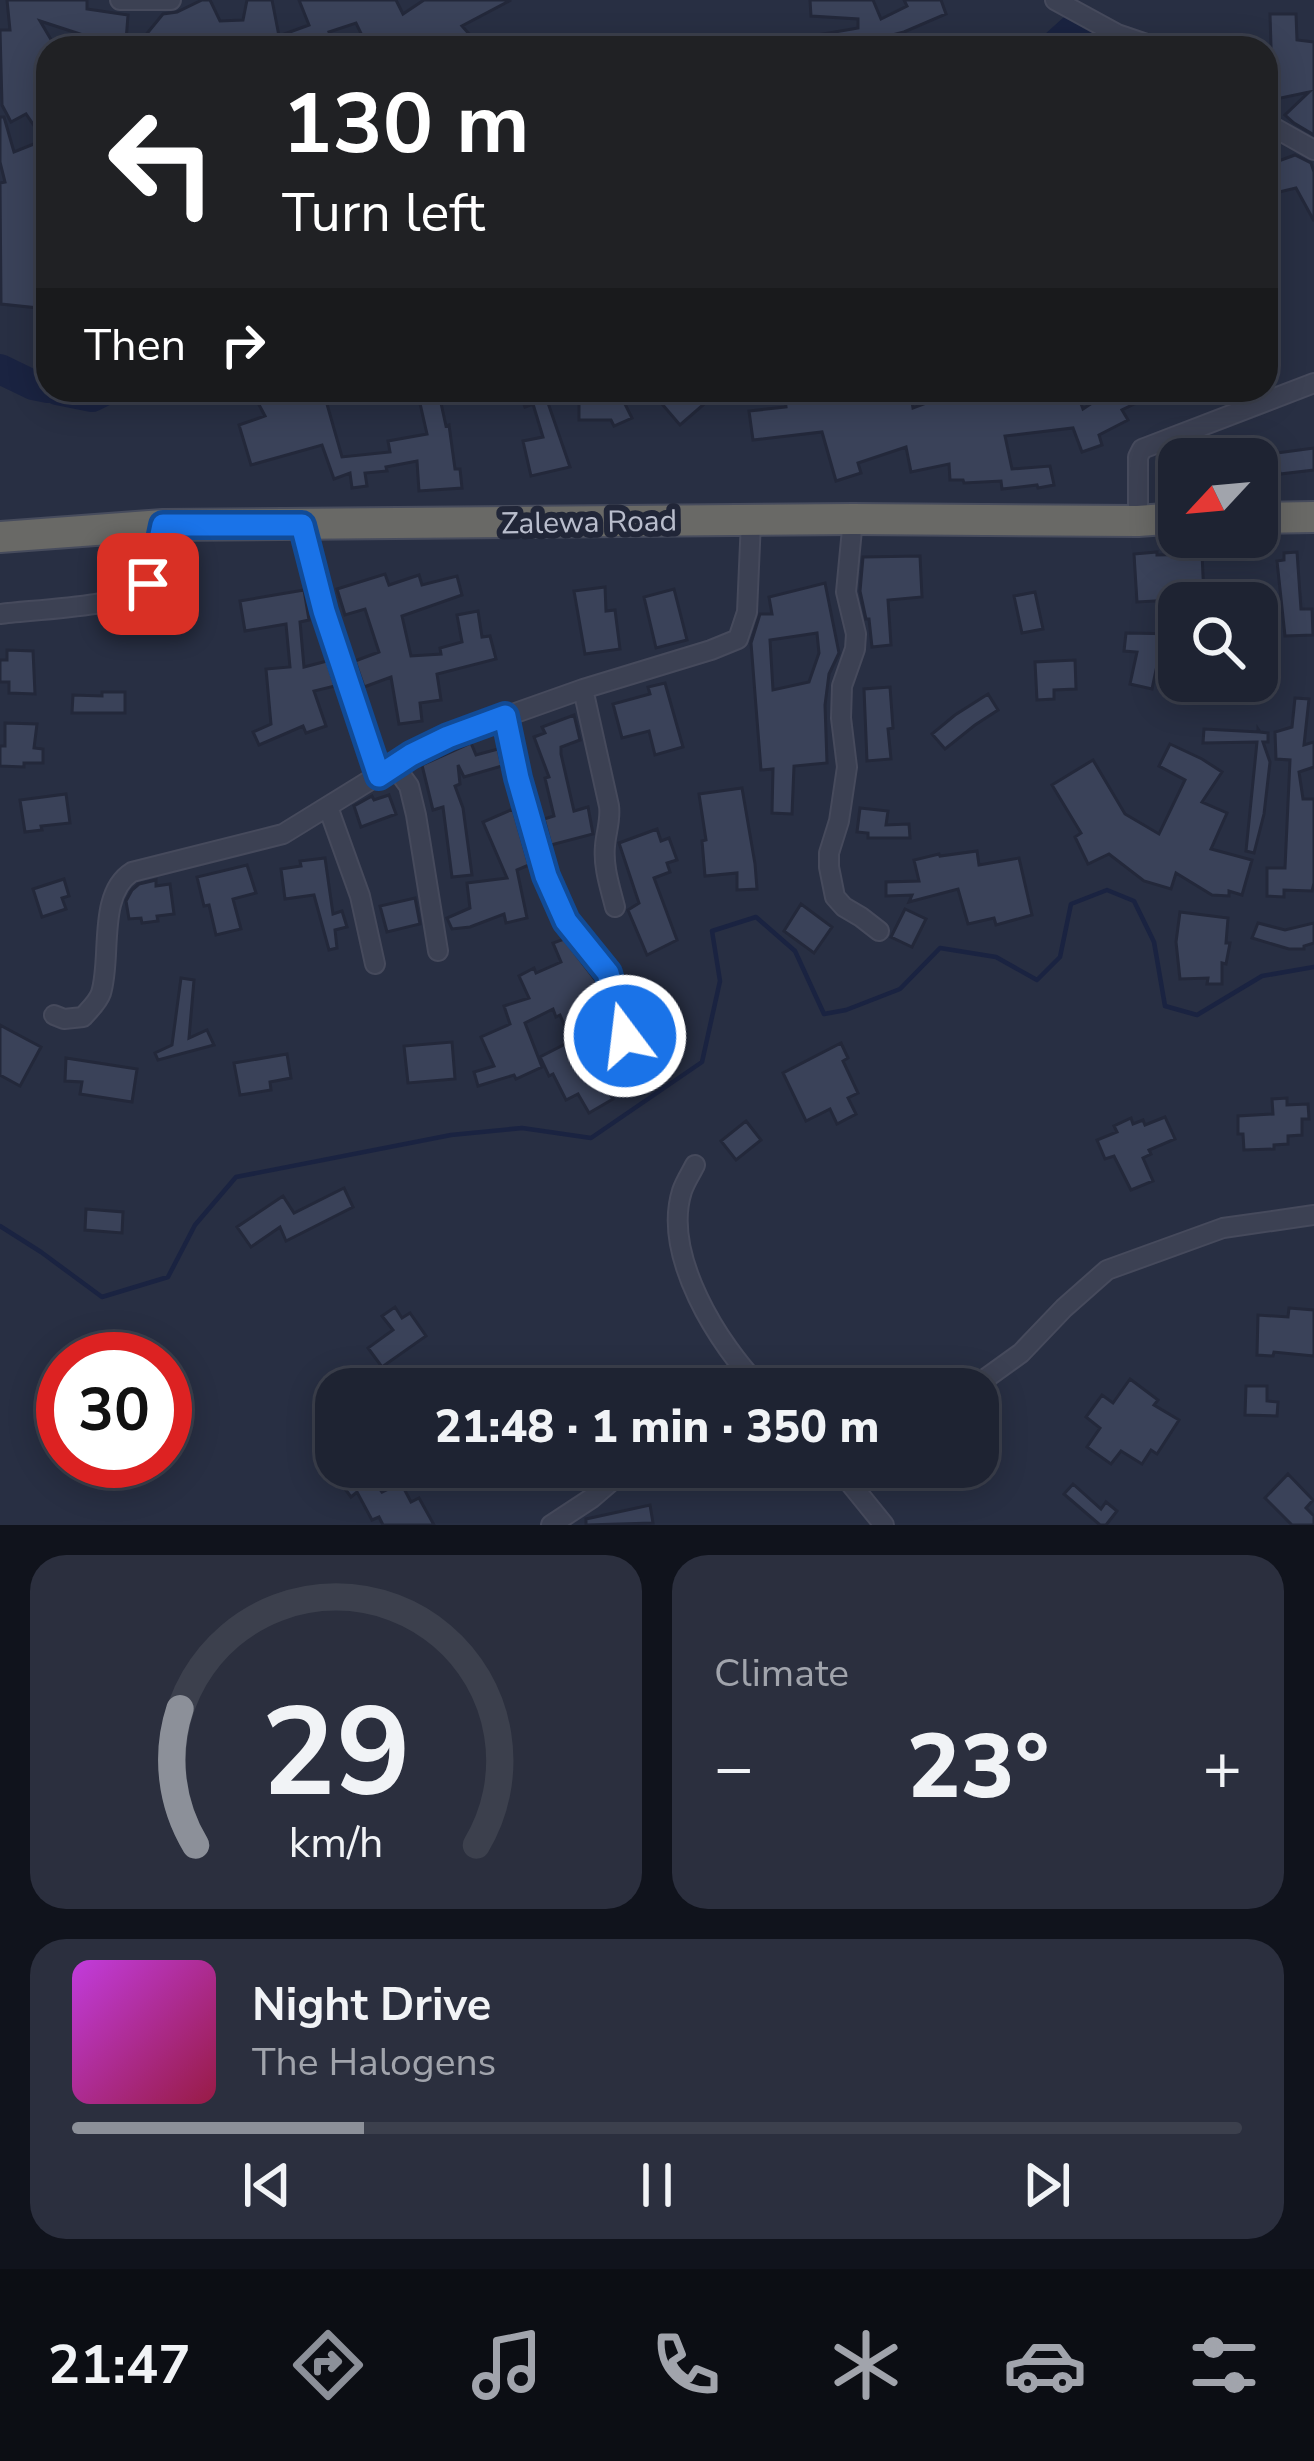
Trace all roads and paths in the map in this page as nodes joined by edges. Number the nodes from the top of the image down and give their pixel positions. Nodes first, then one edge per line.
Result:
1 (120, 0) edge
2 (171, 0) edge
3 (1055, 0) edge
4 (1123, 36) edge
5 (1278, 130) edge
6 (1314, 150) edge
7 (1314, 383) edge
8 (1278, 397) edge
9 (1264, 402) edge
10 (1314, 517) edge
11 (1278, 518) edge
12 (853, 519) junction
13 (1158, 520) edge
14 (751, 521) junction
15 (1138, 521) junction
16 (163, 525) junction
17 (302, 525) junction
18 (0, 537) edge
19 (0, 614) edge
20 (583, 689) junction
21 (505, 716) junction
22 (387, 772) junction
23 (328, 807) junction
24 (615, 907) dead end
25 (879, 931) dead end
26 (438, 951) dead end
27 (374, 964) dead end
28 (54, 1015) dead end
29 (625, 1036) dead end
30 (695, 1165) dead end
31 (1314, 1215) edge
32 (743, 1368) edge
33 (999, 1369) edge
34 (604, 1488) edge
35 (860, 1488) edge
36 (551, 1525) edge
37 (884, 1525) edge

1 - 2 street
3 - 4 street
5 - 6 street
7 - 8 street
9 - 15 street
10 - 11 highway
12 - 14 highway, Zalewa Road
12 - 15 highway, Zalewa Road
12 - 25 street
13 - 15 highway, Zalewa Road
14 - 17 highway, Zalewa Road
14 - 20 street
16 - 17 highway, Zalewa Road
16 - 18 highway, Zalewa Road
16 - 19 street
17 - 22 street
20 - 21 street
20 - 24 street
21 - 22 street
21 - 29 street
22 - 23 street
22 - 26 street
23 - 27 street
23 - 28 street
30 - 32 street
31 - 33 street
34 - 36 street
35 - 37 street

